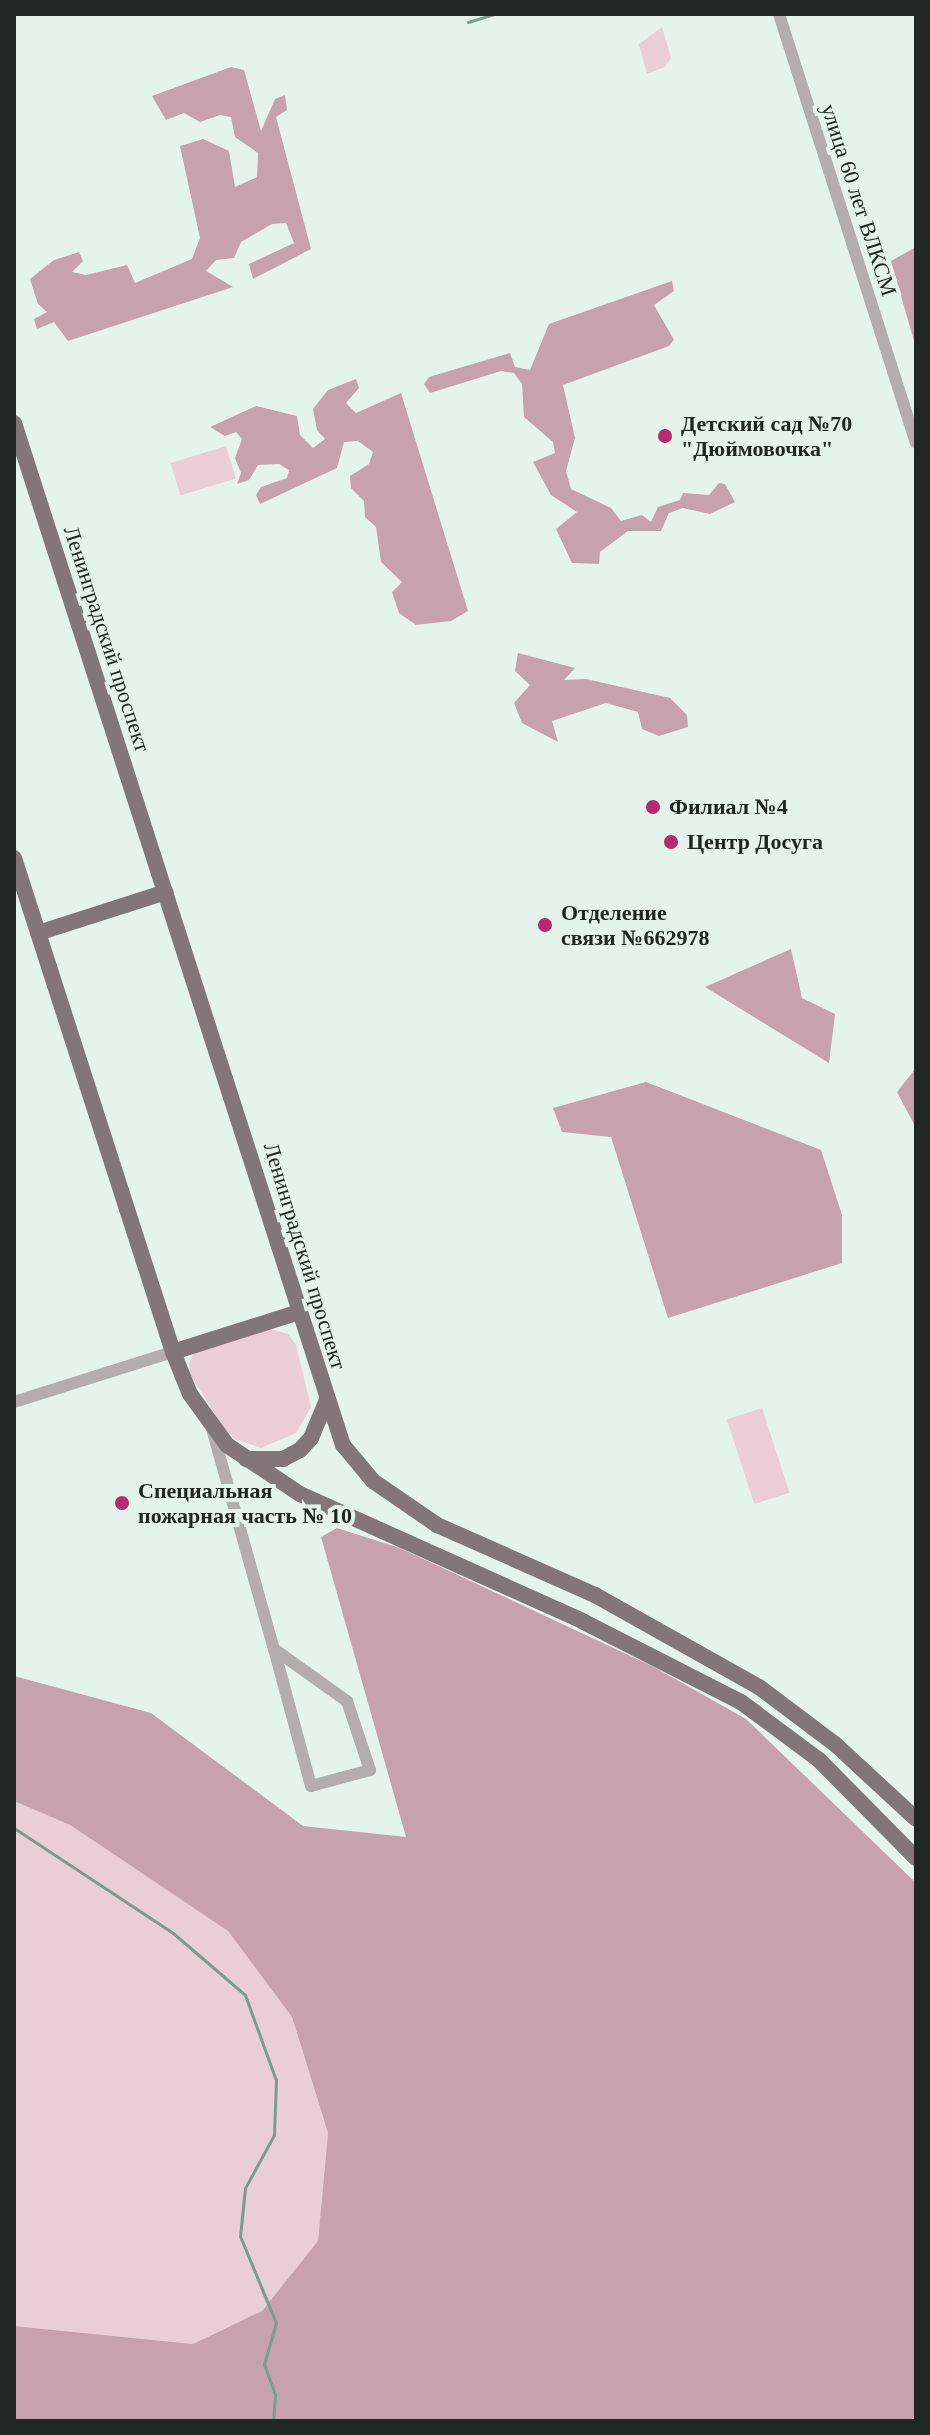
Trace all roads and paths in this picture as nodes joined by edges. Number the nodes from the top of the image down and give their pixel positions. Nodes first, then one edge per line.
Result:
1 (779, 14) edge
2 (14, 423) edge
3 (916, 443) edge
4 (14, 858) edge
5 (166, 892) junction
6 (38, 933) junction
7 (299, 1312) junction
8 (173, 1352) junction
9 (327, 1400) junction
10 (14, 1402) edge
11 (211, 1425) junction
12 (244, 1458) junction
13 (274, 1649) junction
14 (916, 1819) edge
15 (916, 1858) edge

1 - 3 street, улица 60 лет ВЛКСМ
2 - 5 main road, Ленинградский проспект
4 - 6 main road
5 - 6 main road
5 - 7 main road, Ленинградский проспект
6 - 8 main road
7 - 8 main road
7 - 9 main road, Ленинградский проспект
8 - 10 street
8 - 11 main road
9 - 12 main road
9 - 14 main road, Ленинградский проспект
11 - 12 main road
11 - 13 street
12 - 15 main road
13 - 13 street

